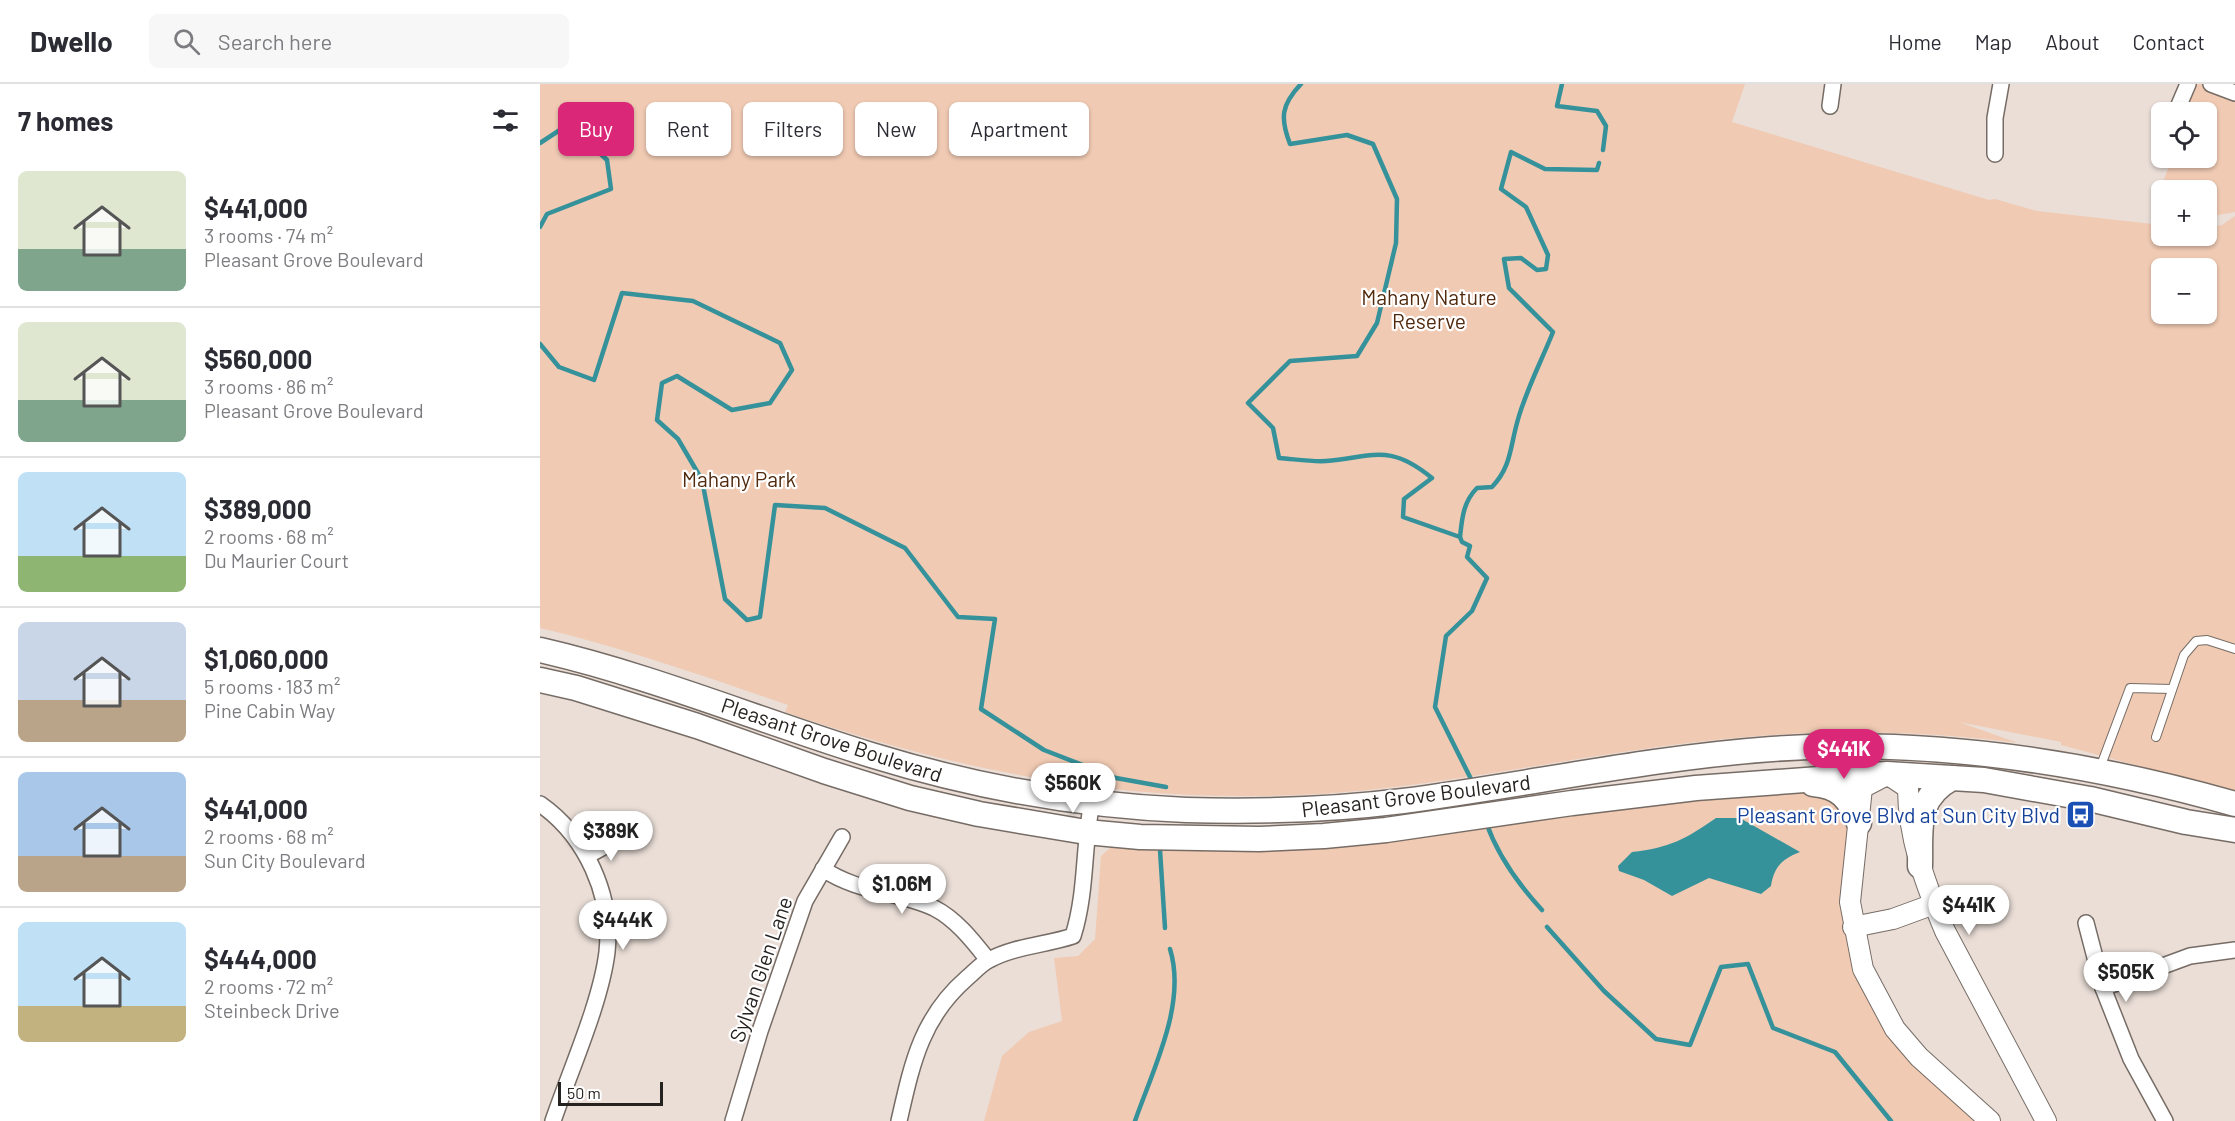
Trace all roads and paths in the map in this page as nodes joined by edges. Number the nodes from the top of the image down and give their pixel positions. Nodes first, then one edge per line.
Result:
1 (1833, 84) edge
2 (2001, 84) edge
3 (2188, 84) edge
4 (2211, 84) edge
5 (2235, 93) edge
6 (2180, 102) edge
7 (1830, 106) dead end
8 (1995, 154) dead end
9 (2235, 649) edge
10 (540, 650) edge
11 (540, 680) edge
12 (2172, 689) junction
13 (2156, 737) dead end
14 (1888, 746) junction
15 (2099, 770) junction
16 (1887, 774) junction
17 (1952, 778) junction
18 (1772, 781) junction
19 (1092, 802) junction
20 (540, 804) edge
21 (2235, 804) edge
22 (1859, 823) junction
23 (2235, 830) edge
24 (1086, 832) junction
25 (842, 837) dead end
26 (620, 838) dead end
27 (587, 856) junction
28 (1920, 866) junction
29 (824, 869) junction
30 (1934, 904) junction
31 (2086, 923) dead end
32 (1853, 927) junction
33 (2235, 951) edge
34 (988, 960) junction
35 (2103, 988) junction
36 (553, 1121) edge
37 (733, 1121) edge
38 (899, 1121) edge
39 (1990, 1121) edge
40 (2046, 1121) edge
41 (2165, 1121) edge

1 - 7 street
2 - 8 street
3 - 6 street
4 - 5 street
9 - 12 lane
10 - 19 main road, Pleasant Grove Boulevard
11 - 24 main road, Pleasant Grove Boulevard
12 - 13 lane
12 - 15 lane
14 - 15 main road, Pleasant Grove Boulevard
14 - 16 street
14 - 19 main road, Pleasant Grove Boulevard
15 - 21 main road, Pleasant Grove Boulevard
16 - 17 main road, Pleasant Grove Boulevard
16 - 18 main road, Pleasant Grove Boulevard
16 - 22 street
16 - 28 street
17 - 23 main road, Pleasant Grove Boulevard
17 - 28 main road
18 - 22 main road
18 - 24 main road, Pleasant Grove Boulevard
19 - 24 street
20 - 27 street
22 - 32 street
24 - 34 street
25 - 29 street, Sylvan Glen Lane
26 - 27 street
27 - 36 street
28 - 30 street
29 - 34 street
29 - 37 street, Sylvan Glen Lane
30 - 32 street
30 - 40 street
31 - 35 street
32 - 39 street
33 - 35 street
34 - 38 street
35 - 41 street

